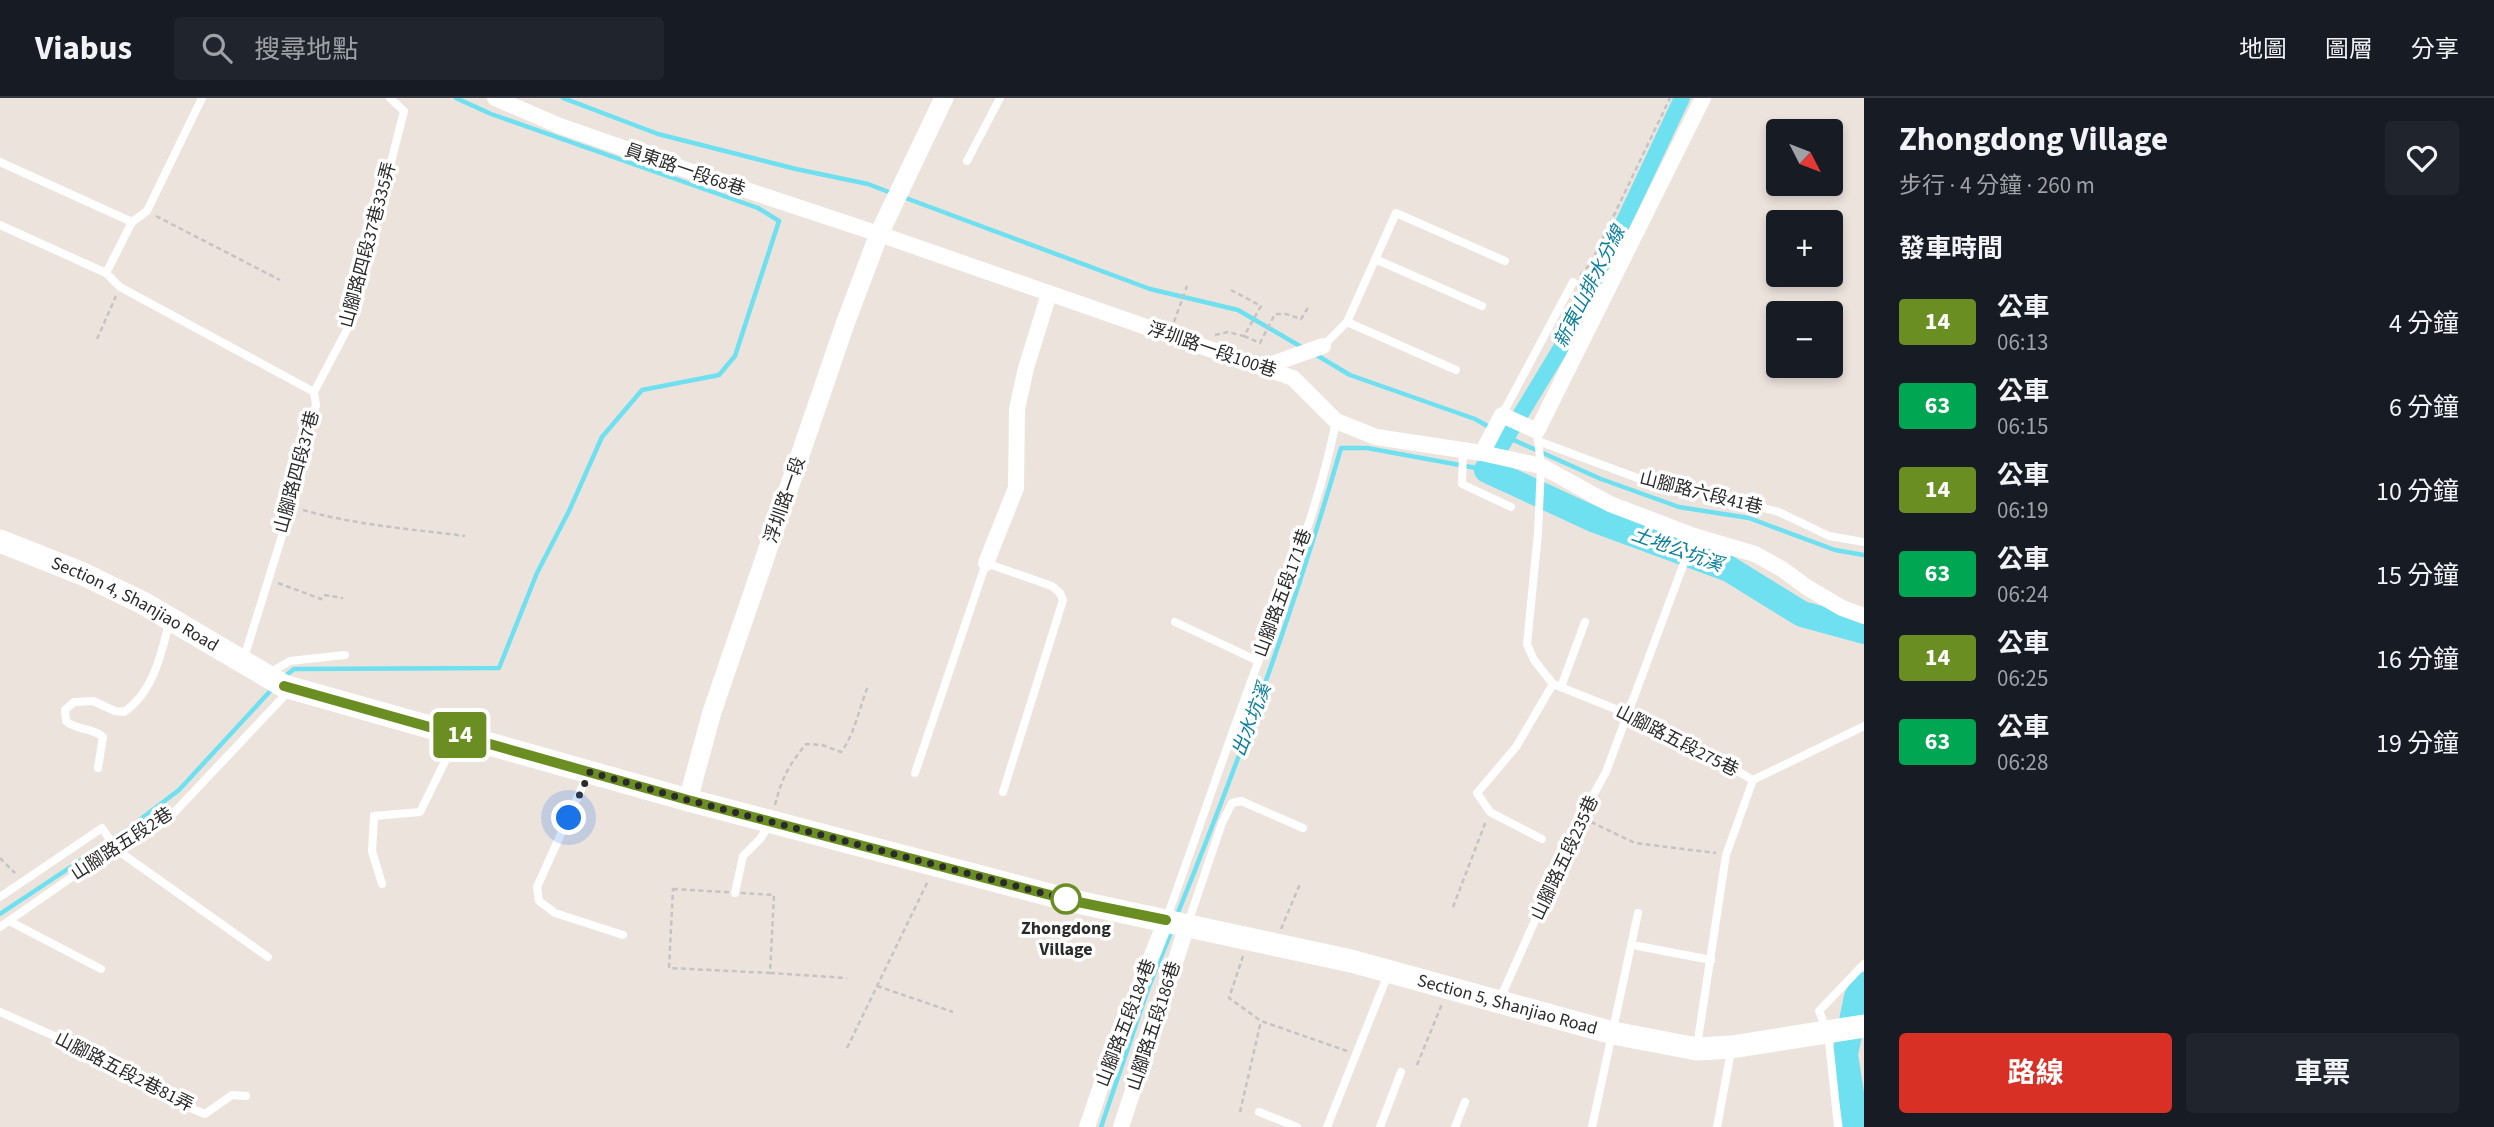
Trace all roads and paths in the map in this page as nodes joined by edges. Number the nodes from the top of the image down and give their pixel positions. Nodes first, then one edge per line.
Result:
1 (202, 98) edge
2 (390, 98) edge
3 (495, 98) edge
4 (944, 98) edge
5 (1000, 98) edge
6 (1670, 98) edge
7 (1703, 98) edge
8 (967, 161) dead end
9 (0, 162) edge
10 (147, 211) junction
11 (132, 222) junction
12 (0, 225) edge
13 (879, 234) junction
14 (1376, 259) junction
15 (1505, 261) dead end
16 (106, 273) junction
17 (280, 280) dead end
18 (1573, 282) joint
19 (1187, 286) dead end
20 (120, 287) junction
21 (1231, 290) dead end
22 (1049, 294) junction
23 (1309, 306) dead end
24 (1482, 306) dead end
25 (1347, 322) junction
26 (1169, 335) junction
27 (1244, 336) junction
28 (97, 339) dead end
29 (1203, 346) junction
30 (1323, 346) joint
31 (1264, 367) junction
32 (1456, 370) dead end
33 (314, 392) junction
34 (1502, 415) junction
35 (1336, 422) junction
36 (1537, 436) junction
37 (1463, 450) junction
38 (1482, 453) junction
39 (1541, 467) junction
40 (291, 507) junction
41 (1511, 507) dead end
42 (465, 536) dead end
43 (1694, 536) junction
44 (0, 541) edge
45 (1864, 542) edge
46 (986, 563) junction
47 (269, 572) junction
48 (343, 598) dead end
49 (1864, 616) edge
50 (170, 618) junction
51 (1175, 622) dead end
52 (1585, 622) dead end
53 (345, 655) dead end
54 (1258, 661) junction
55 (243, 662) junction
56 (281, 683) junction
57 (1557, 685) junction
58 (868, 686) dead end
59 (1628, 714) junction
60 (1864, 726) edge
61 (459, 735) junction
62 (98, 768) dead end
63 (590, 772) junction
64 (915, 773) dead end
65 (1753, 780) junction
66 (1003, 792) dead end
67 (688, 800) junction
68 (1490, 812) junction
69 (1581, 817) junction
70 (771, 822) junction
71 (1303, 828) dead end
72 (1542, 839) dead end
73 (117, 850) junction
74 (1726, 855) junction
75 (0, 858) edge
76 (936, 865) junction
77 (22, 880) junction
78 (382, 884) dead end
79 (1300, 884) dead end
80 (735, 893) junction
81 (0, 897) edge
82 (1452, 907) dead end
83 (1638, 913) dead end
84 (9, 921) junction
85 (1177, 923) junction
86 (0, 927) edge
87 (623, 935) dead end
88 (1249, 939) junction
89 (1274, 945) junction
90 (1638, 946) dead end
91 (268, 957) dead end
92 (1711, 960) junction
93 (1864, 964) edge
94 (101, 968) dead end
95 (1389, 972) junction
96 (770, 974) junction
97 (847, 978) dead end
98 (877, 986) junction
99 (1448, 988) junction
100 (1499, 1002) junction
101 (0, 1012) edge
102 (953, 1012) dead end
103 (1261, 1021) junction
104 (1864, 1026) edge
105 (1828, 1032) junction
106 (1614, 1033) junction
107 (1732, 1047) junction
108 (847, 1048) dead end
109 (1697, 1049) junction
110 (1356, 1054) junction
111 (1417, 1065) dead end
112 (1401, 1072) dead end
113 (246, 1096) dead end
114 (1465, 1102) dead end
115 (1240, 1112) dead end
116 (1259, 1112) dead end
117 (1087, 1127) edge
118 (1121, 1127) edge
119 (1297, 1127) edge
120 (1327, 1127) edge
121 (1380, 1127) edge
122 (1455, 1127) edge
123 (1592, 1127) edge
124 (1717, 1127) edge
125 (1838, 1127) edge

1 - 10 lane
2 - 33 lane, 山腳路四段37巷335弄
3 - 13 street, 員東路一段68巷
4 - 13 street, 浮圳路一段
5 - 8 lane
6 - 18 path
7 - 36 street
9 - 11 lane
10 - 11 lane
10 - 17 path
11 - 16 lane
12 - 16 lane, 山腳路四段37巷
13 - 22 street, 浮圳路一段100巷
13 - 67 street, 浮圳路一段
14 - 15 lane
14 - 24 lane
14 - 25 lane
16 - 20 lane, 山腳路四段37巷
18 - 34 lane
19 - 26 path
20 - 28 path
20 - 33 lane, 山腳路四段37巷
21 - 27 path
22 - 26 street, 浮圳路一段100巷
22 - 46 street
23 - 27 path
25 - 30 lane
25 - 32 lane
26 - 29 street, 浮圳路一段100巷
27 - 29 path
29 - 31 street, 浮圳路一段100巷
30 - 31 street
31 - 35 street, 浮圳路一段100巷
33 - 40 lane, 山腳路四段37巷
34 - 36 street
34 - 38 street
35 - 37 street, 浮圳路一段100巷
35 - 54 lane, 山腳路五段171巷
36 - 39 lane
36 - 45 lane, 山腳路六段41巷
37 - 38 street, 浮圳路一段100巷
37 - 41 lane
38 - 39 street, 浮圳路一段100巷
39 - 43 street, 浮圳路一段100巷
39 - 57 lane
40 - 42 path
40 - 47 lane, 山腳路四段37巷
43 - 49 street, 浮圳路一段100巷
43 - 59 lane, 山腳路五段235巷
44 - 50 main road, Section 4, Shanjiao Road
46 - 64 lane
46 - 66 lane
47 - 48 path
47 - 55 lane, 山腳路四段37巷
50 - 55 main road, Section 4, Shanjiao Road
50 - 62 lane
51 - 54 lane
52 - 57 lane
53 - 56 lane
54 - 85 lane, 山腳路五段171巷
55 - 56 main road, Section 4, Shanjiao Road
56 - 61 main road, Section 5, Shanjiao Road
56 - 73 lane, 山腳路五段2巷
57 - 59 lane, 山腳路五段275巷
57 - 68 lane
58 - 70 path
59 - 65 lane, 山腳路五段275巷
59 - 69 lane, 山腳路五段235巷
60 - 65 lane
61 - 63 main road, Section 5, Shanjiao Road
61 - 78 lane
63 - 67 main road, Section 5, Shanjiao Road
63 - 87 lane
65 - 74 lane, 山腳路五段275巷
67 - 70 main road, Section 5, Shanjiao Road
68 - 72 lane
68 - 82 path
69 - 74 path
69 - 100 lane, 山腳路五段235巷
70 - 76 main road, Section 5, Shanjiao Road
70 - 80 lane
71 - 85 lane
73 - 77 lane
73 - 84 lane, 山腳路五段2巷
73 - 91 lane
74 - 92 lane, 山腳路五段275巷
75 - 77 path
76 - 85 main road, Section 5, Shanjiao Road
76 - 98 path
77 - 81 lane
79 - 89 path
80 - 96 path
80 - 96 path
83 - 106 lane
84 - 86 lane, 山腳路五段2巷
84 - 94 lane
85 - 88 main road, Section 5, Shanjiao Road
85 - 117 street, 山腳路五段184巷
85 - 118 street, 山腳路五段186巷
88 - 89 main road, Section 5, Shanjiao Road
88 - 103 path
89 - 95 main road, Section 5, Shanjiao Road
90 - 92 lane
92 - 109 lane, 山腳路五段275巷
93 - 105 lane
95 - 99 main road, Section 5, Shanjiao Road
95 - 110 lane
96 - 97 path
98 - 102 path
98 - 108 path
99 - 100 main road, Section 5, Shanjiao Road
99 - 111 path
100 - 106 main road, Section 5, Shanjiao Road
101 - 113 lane, 山腳路五段2巷81弄
103 - 110 path
103 - 115 path
104 - 105 main road, Section 5, Shanjiao Road
105 - 107 main road, Section 5, Shanjiao Road
105 - 125 lane
106 - 109 main road, Section 5, Shanjiao Road
106 - 123 lane
107 - 109 main road, Section 5, Shanjiao Road
107 - 124 lane
110 - 120 lane
112 - 121 lane
114 - 122 lane
116 - 119 lane

